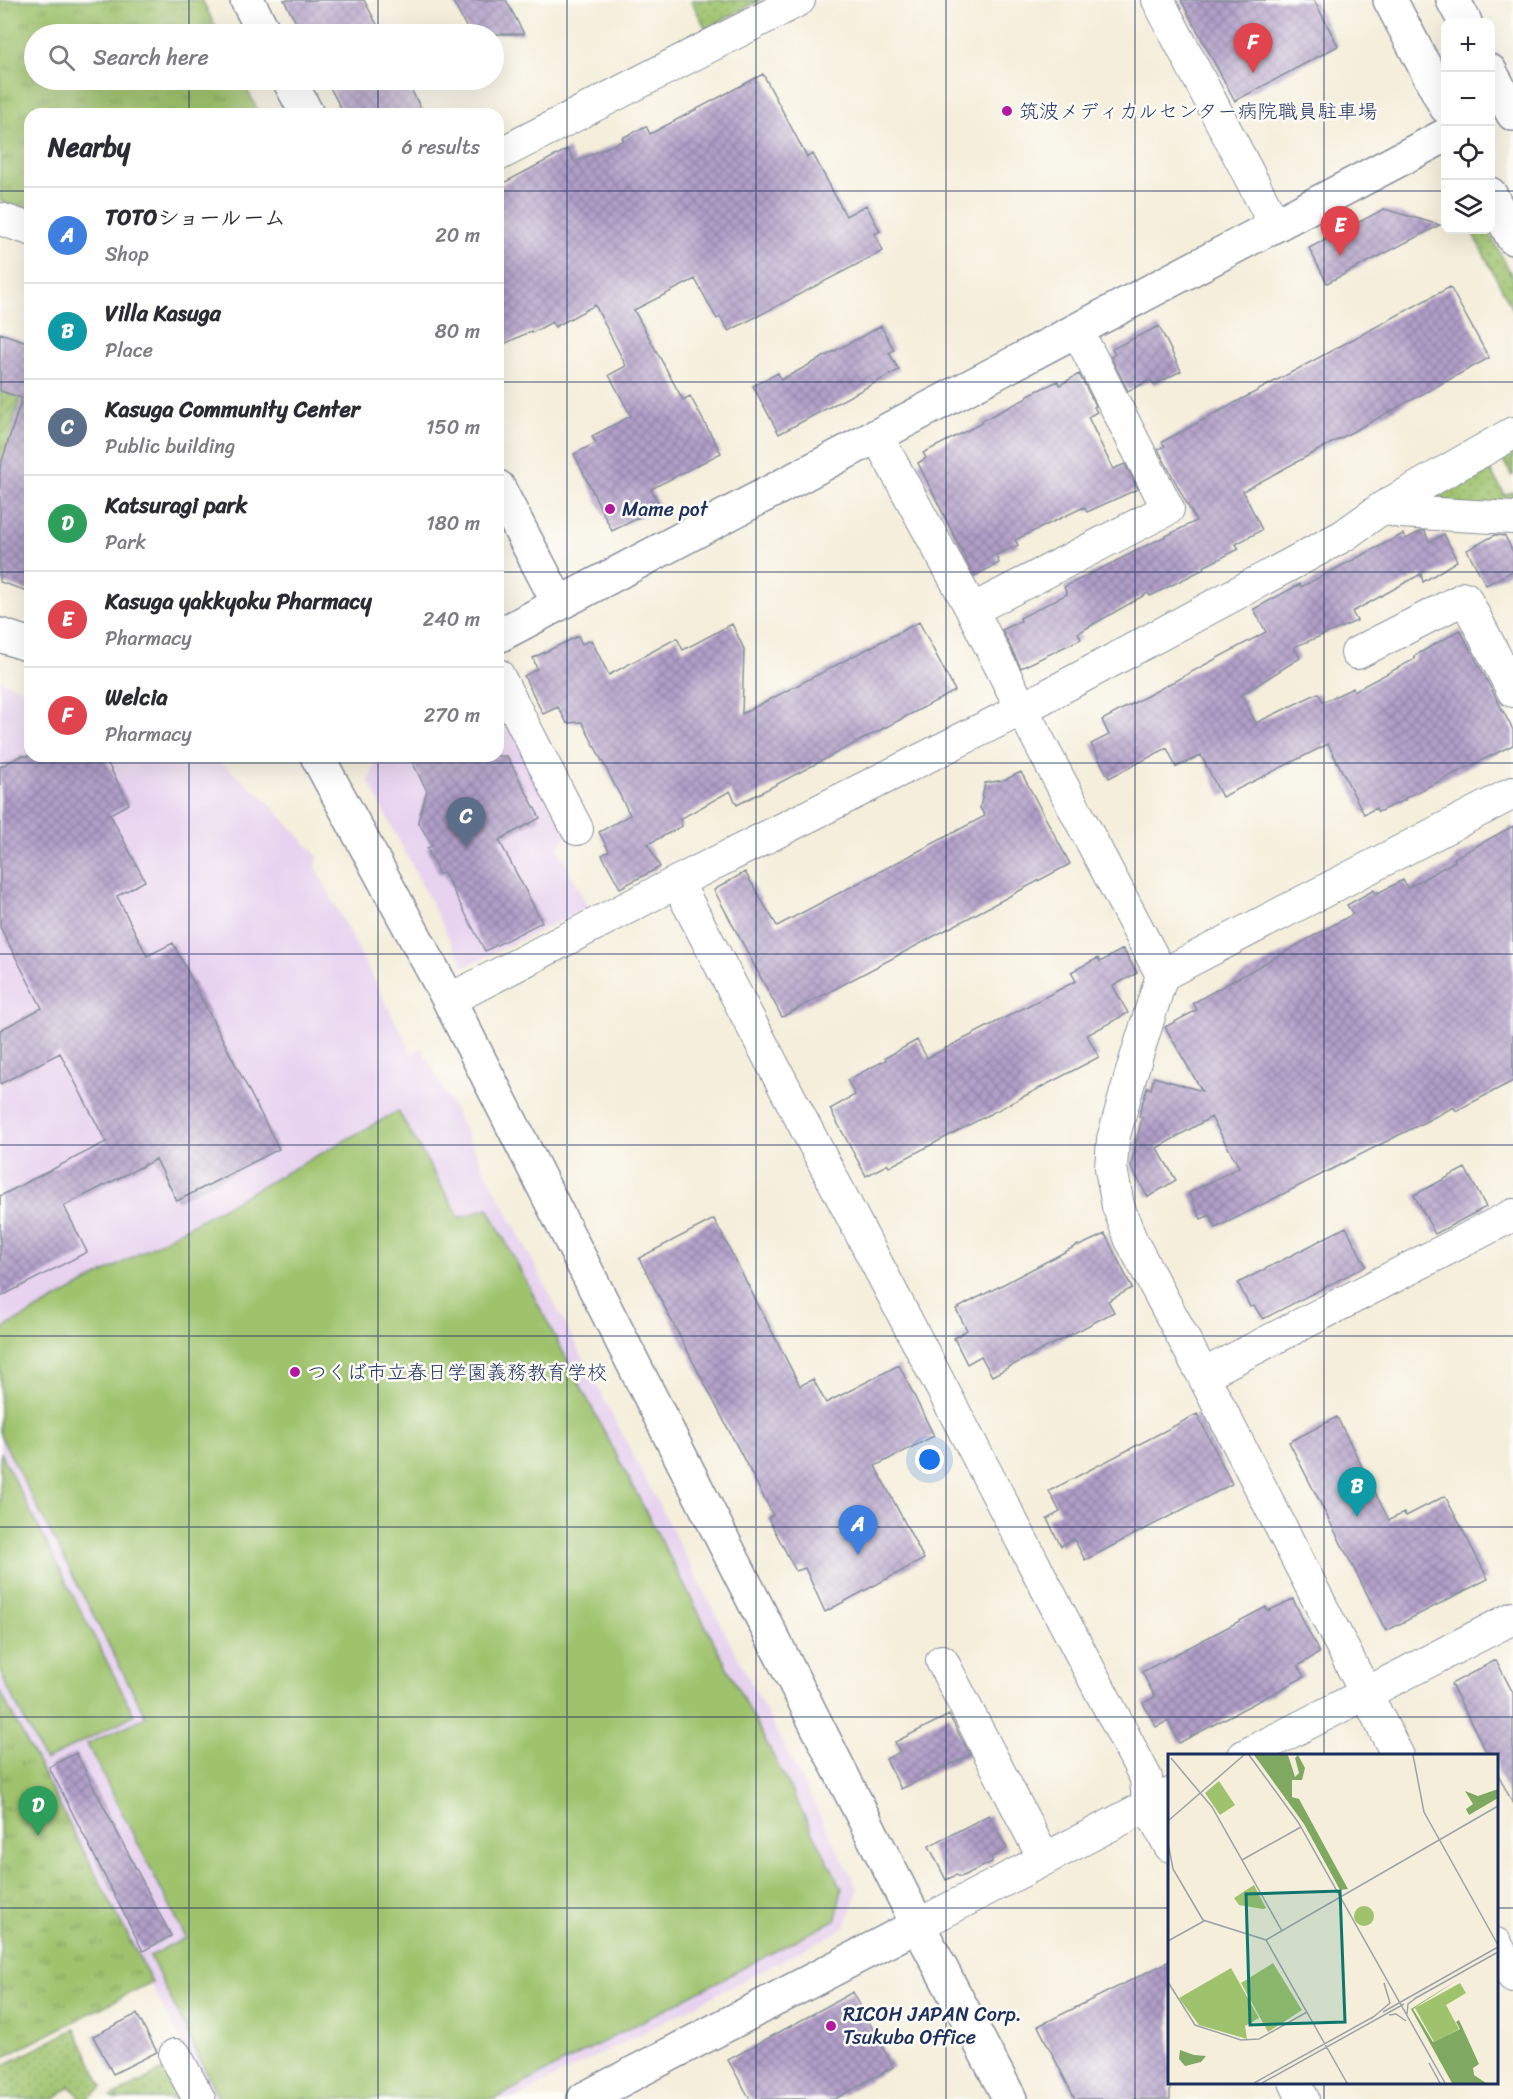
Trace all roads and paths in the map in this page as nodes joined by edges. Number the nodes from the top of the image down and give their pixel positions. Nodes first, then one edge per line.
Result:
1 (247, 0) edge
2 (799, 0) edge
3 (1158, 0) edge
4 (1390, 0) edge
5 (1453, 0) edge
6 (1463, 18) edge
7 (260, 24) edge
8 (1491, 72) edge
9 (294, 90) edge
10 (1441, 97) edge
11 (1506, 107) edge
12 (304, 108) edge
13 (1441, 138) edge
14 (504, 152) edge
15 (1495, 202) edge
16 (0, 219) edge
17 (1275, 225) junction
18 (24, 227) edge
19 (1513, 238) edge
20 (1077, 330) junction
21 (1513, 433) edge
22 (877, 436) junction
23 (504, 499) edge
24 (1382, 508) junction
25 (1513, 518) edge
26 (559, 604) junction
27 (972, 610) junction
28 (504, 633) edge
29 (0, 635) edge
30 (24, 643) edge
31 (1357, 653) dead end
32 (504, 686) edge
33 (1513, 691) edge
34 (1022, 709) junction
35 (320, 762) edge
36 (1513, 793) edge
37 (578, 828) dead end
38 (677, 882) junction
39 (1162, 975) junction
40 (449, 1000) junction
41 (1513, 1215) edge
42 (1203, 1376) junction
43 (1513, 1618) edge
44 (942, 1661) dead end
45 (1365, 1692) junction
46 (1246, 1754) edge
47 (1397, 1754) edge
48 (1159, 1800) edge
49 (1168, 1838) edge
50 (1044, 1859) junction
51 (918, 1924) junction
52 (1498, 1946) edge
53 (1513, 1976) edge
54 (176, 2055) dead end
55 (1296, 2084) edge
56 (199, 2099) edge
57 (584, 2099) edge
58 (1010, 2099) edge
59 (1303, 2099) edge

1 - 7 main road
2 - 14 street
3 - 17 street
4 - 10 main road
5 - 6 main road
8 - 11 main road
9 - 12 main road
13 - 17 main road
15 - 19 main road
16 - 18 street
17 - 20 main road
20 - 22 main road
20 - 27 street
21 - 24 street
22 - 26 main road
22 - 27 street
23 - 26 main road
24 - 25 street
24 - 34 street
26 - 28 main road
27 - 34 street
29 - 30 main road
31 - 33 street
32 - 37 street
34 - 38 street
34 - 39 street
35 - 40 main road
36 - 39 street
38 - 40 street
38 - 48 street
39 - 42 street
40 - 51 main road
41 - 42 street
42 - 45 street
43 - 45 street
44 - 50 street
45 - 46 street
45 - 47 street
48 - 49 street
48 - 50 street
50 - 51 street
51 - 57 main road
51 - 58 main road
52 - 53 street
54 - 56 street
55 - 59 street

